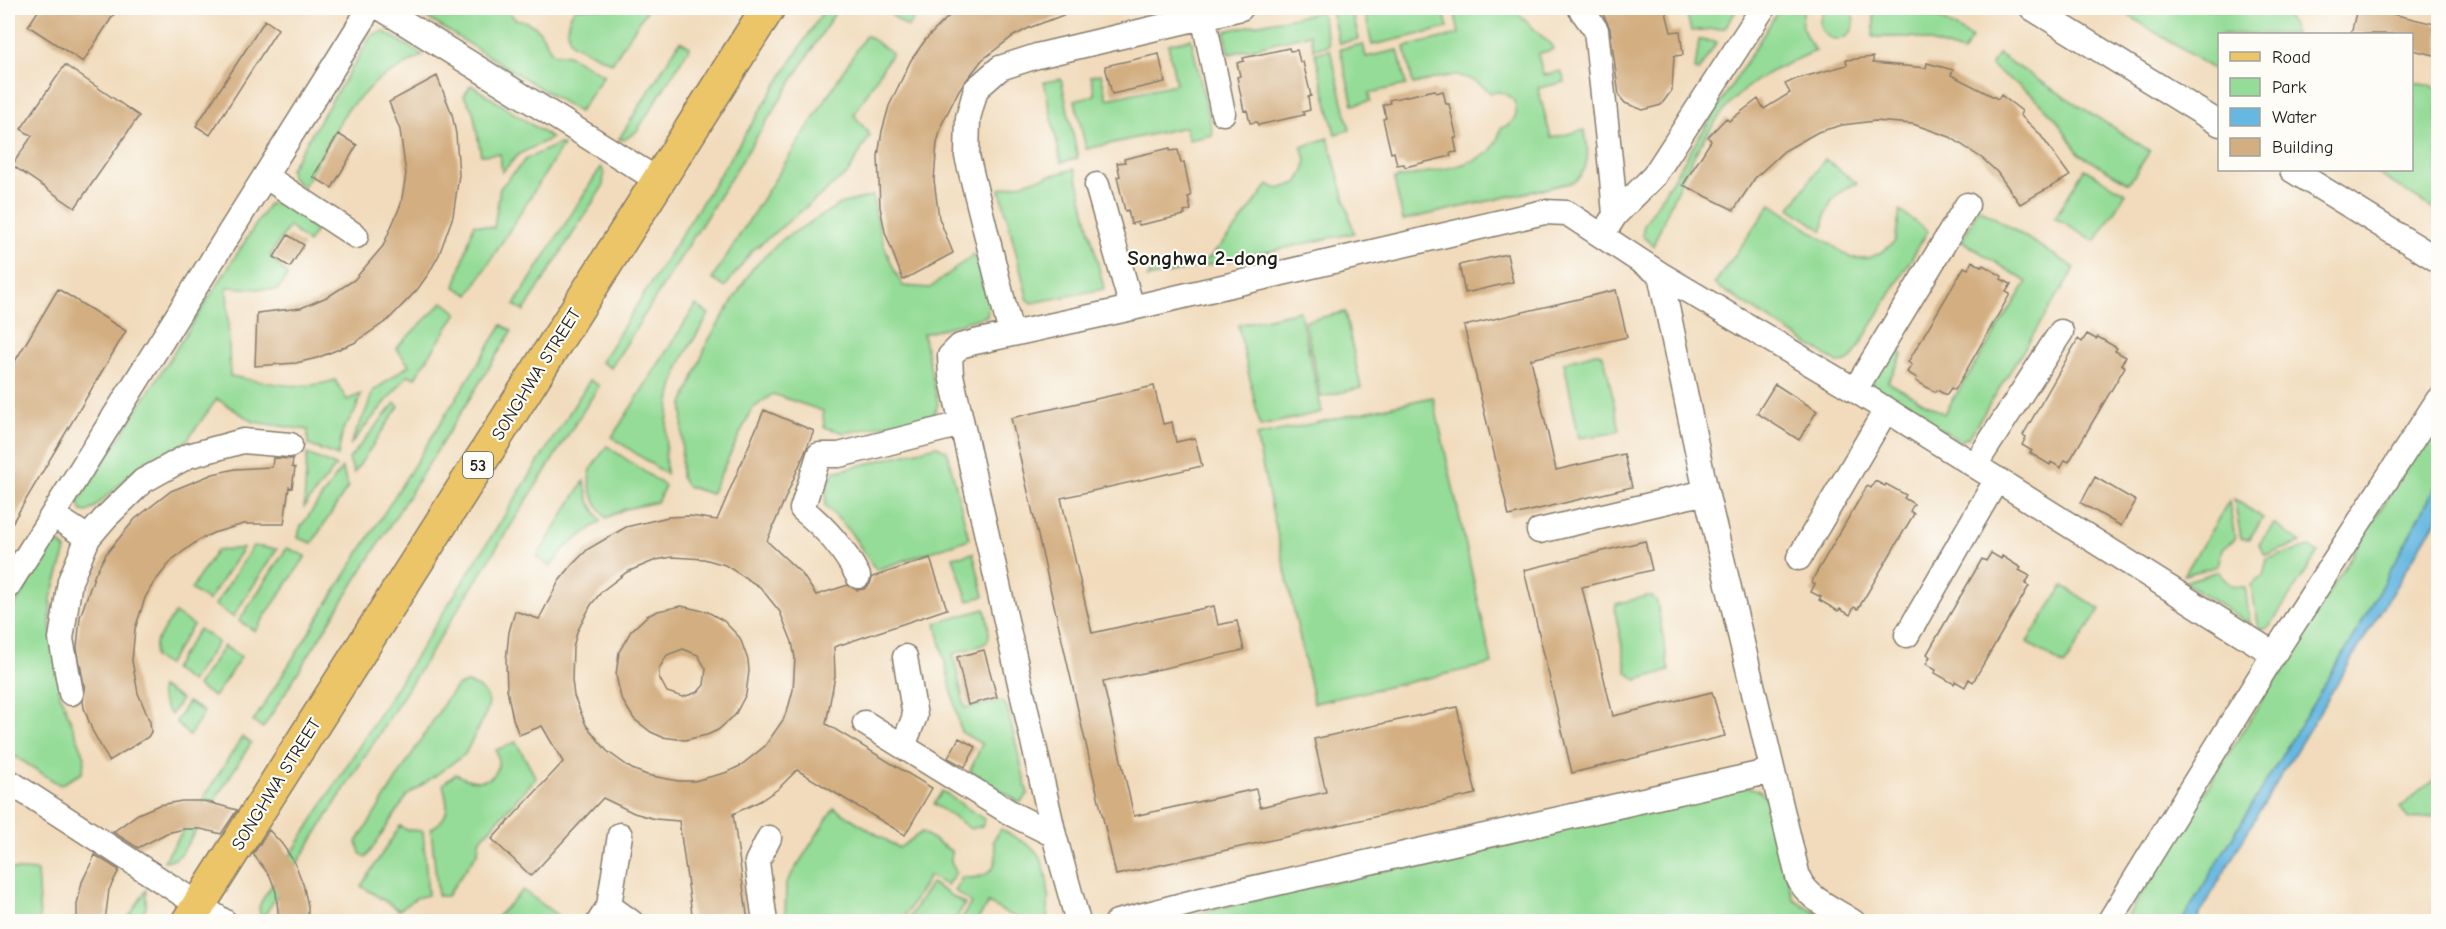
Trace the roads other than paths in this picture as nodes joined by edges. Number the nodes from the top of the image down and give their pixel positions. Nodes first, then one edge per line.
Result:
1 (368, 8) edge
2 (381, 8) edge
3 (768, 8) edge
4 (1241, 8) edge
5 (1581, 8) edge
6 (1763, 8) edge
7 (2032, 8) edge
8 (1196, 13) edge
9 (1222, 113) dead end
10 (2218, 123) edge
11 (2294, 171) edge
12 (265, 176) junction
13 (659, 181) junction
14 (1097, 185) dead end
15 (1967, 205) dead end
16 (1609, 225) junction
17 (356, 236) dead end
18 (2439, 260) edge
19 (1660, 274) junction
20 (1132, 308) junction
21 (2061, 332) dead end
22 (1011, 334) junction
23 (1855, 390) junction
24 (2439, 400) edge
25 (1886, 410) junction
26 (962, 424) junction
27 (291, 445) dead end
28 (1975, 465) junction
29 (1997, 479) junction
30 (1706, 492) junction
31 (53, 515) junction
32 (1539, 531) dead end
33 (88, 538) junction
34 (1799, 558) dead end
35 (858, 576) dead end
36 (8, 586) edge
37 (1908, 635) dead end
38 (2274, 654) junction
39 (905, 657) dead end
40 (71, 693) dead end
41 (865, 723) dead end
42 (903, 746) junction
43 (1772, 771) junction
44 (8, 781) edge
45 (620, 835) dead end
46 (1054, 835) junction
47 (769, 838) dead end
48 (604, 914) edge
49 (204, 916) edge
50 (631, 921) edge
51 (765, 921) edge
52 (1078, 921) edge
53 (1117, 921) edge
54 (1853, 921) edge
55 (2109, 921) edge

1 - 12 street
2 - 13 street
3 - 13 main road, SONGHWA STREET / 53
4 - 8 street
5 - 16 street
6 - 16 street
7 - 10 street
8 - 9 street
8 - 22 street
11 - 18 street
12 - 17 street
12 - 31 street
13 - 49 main road, SONGHWA STREET / 53
14 - 20 street
15 - 23 street
16 - 19 street
16 - 20 street
19 - 23 street
19 - 30 street
20 - 22 street
21 - 28 street
22 - 26 street
23 - 25 street
24 - 38 street
25 - 28 street
25 - 34 street
26 - 35 street
26 - 46 street
27 - 33 street
28 - 29 street
29 - 37 street
29 - 38 street
30 - 32 street
30 - 43 street
31 - 33 street
31 - 36 street
33 - 40 street
38 - 55 street
39 - 42 street
41 - 42 street
42 - 46 street
43 - 53 street
43 - 54 street
44 - 49 street
45 - 48 street
46 - 52 street
47 - 51 street
48 - 50 street

